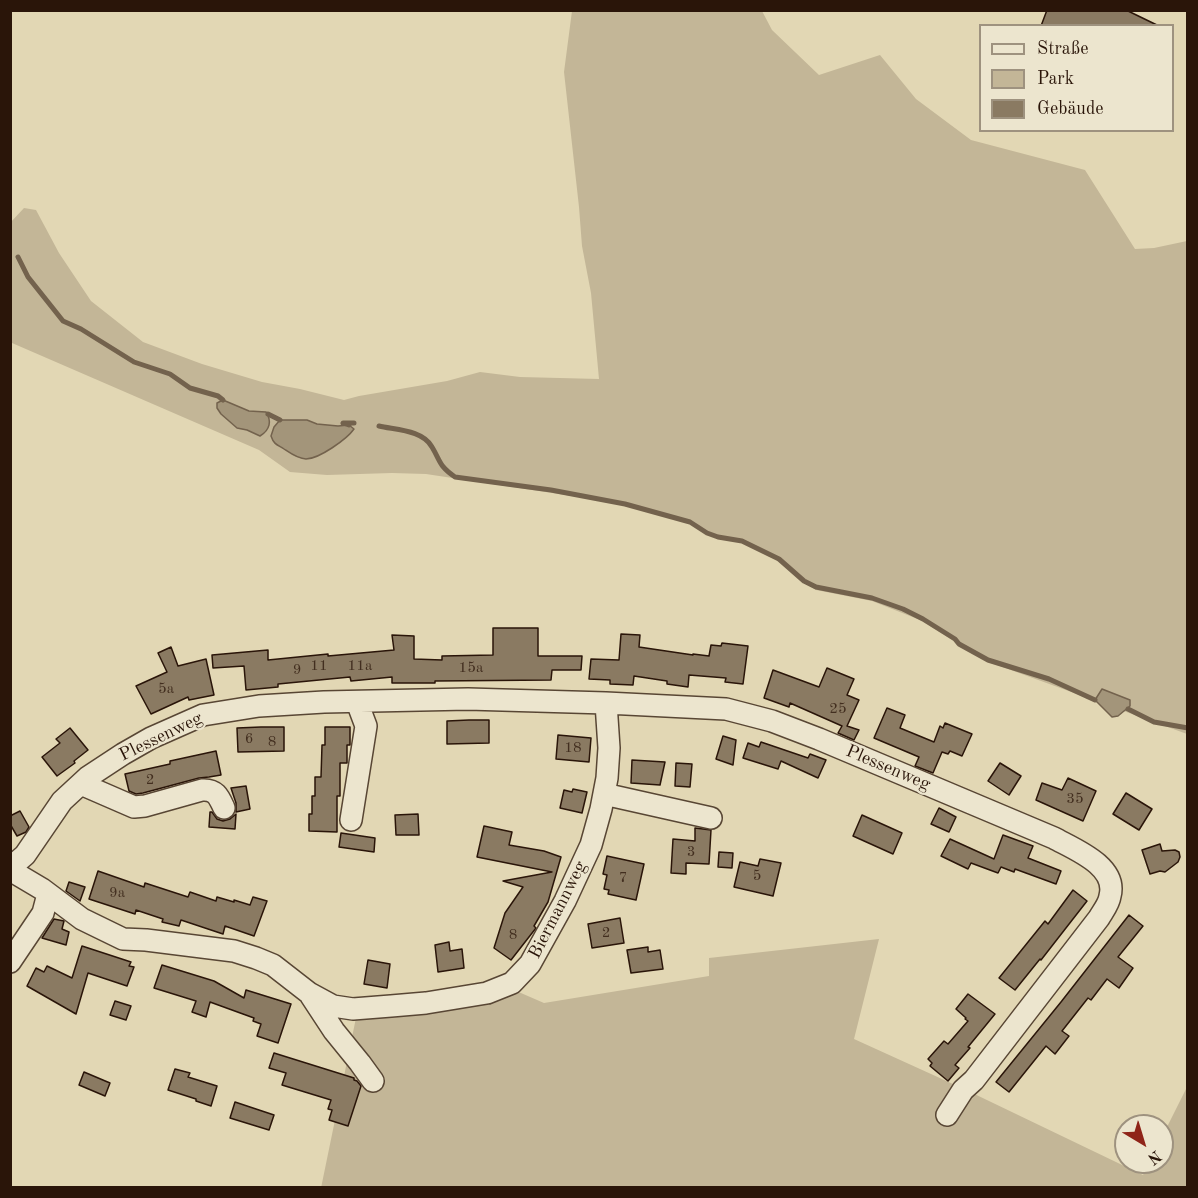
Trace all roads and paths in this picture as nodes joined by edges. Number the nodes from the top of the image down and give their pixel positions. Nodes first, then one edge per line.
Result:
1 (357, 702) junction
2 (606, 702) junction
3 (81, 784) junction
4 (604, 794) junction
5 (224, 808) dead end
6 (711, 818) dead end
7 (351, 820) dead end
8 (10, 869) edge
9 (48, 894) junction
10 (10, 962) edge
11 (309, 993) junction
12 (373, 1081) dead end
13 (947, 1115) dead end

1 - 2 street, Plessenweg
1 - 3 street, Plessenweg
1 - 7 street
2 - 4 street, Biermannweg
2 - 13 street, Plessenweg
3 - 5 street
3 - 8 street, Plessenweg
4 - 6 street
4 - 11 street, Biermannweg
8 - 9 street
9 - 10 street
9 - 11 street
11 - 12 street

